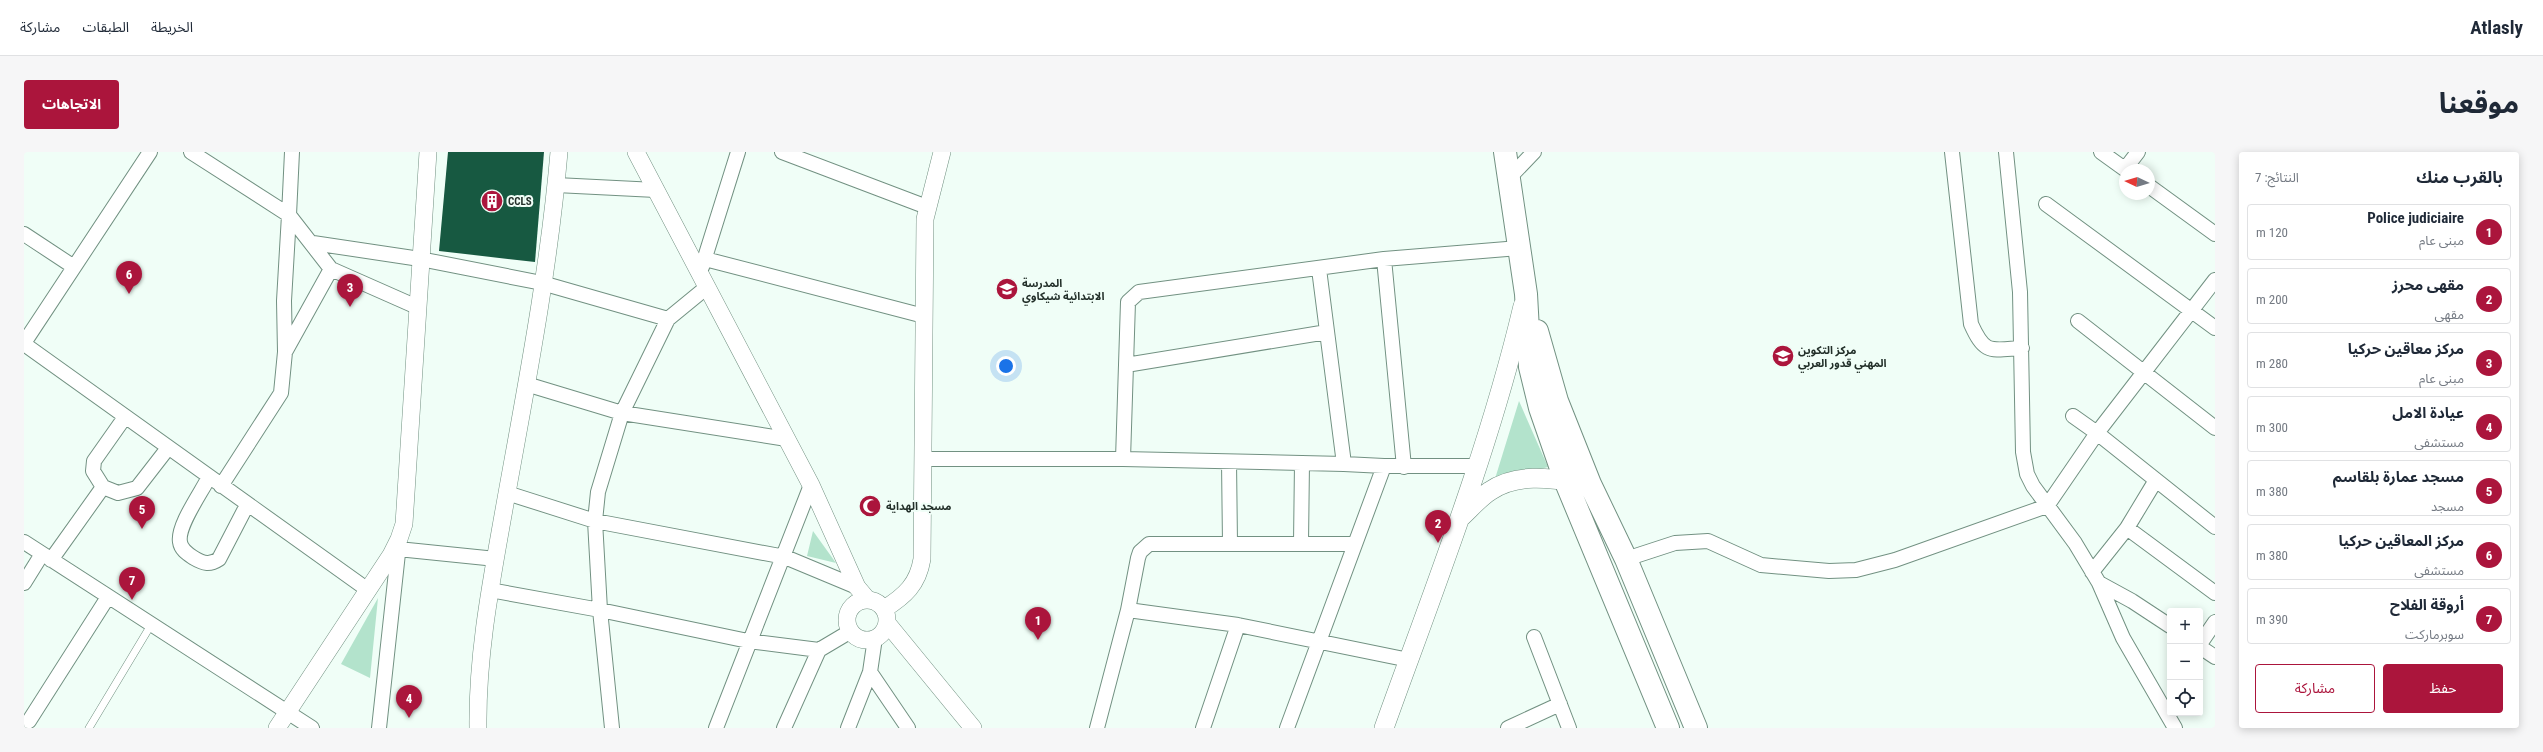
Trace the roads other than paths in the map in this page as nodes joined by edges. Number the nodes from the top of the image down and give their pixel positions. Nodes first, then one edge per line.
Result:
1 (150, 152) edge
2 (191, 152) edge
3 (292, 152) edge
4 (428, 152) edge
5 (559, 152) edge
6 (636, 152) edge
7 (738, 152) edge
8 (782, 152) edge
9 (942, 152) edge
10 (1505, 152) edge
11 (1534, 152) edge
12 (1952, 152) edge
13 (2006, 152) edge
14 (2101, 152) edge
15 (2138, 152) edge
16 (2130, 164) edge
17 (2119, 165) edge
18 (1509, 178) junction
19 (556, 185) junction
20 (656, 190) junction
21 (2155, 190) edge
22 (2046, 204) dead end
23 (927, 207) junction
24 (289, 215) junction
25 (24, 234) edge
26 (2215, 234) edge
27 (313, 243) junction
28 (1519, 248) junction
29 (420, 259) junction
30 (1384, 259) junction
31 (74, 267) junction
32 (1319, 268) junction
33 (331, 269) junction
34 (704, 273) junction
35 (2215, 280) edge
36 (542, 283) junction
37 (1526, 294) junction
38 (417, 307) junction
39 (2193, 311) junction
40 (924, 316) junction
41 (668, 319) junction
42 (2078, 321) dead end
43 (2215, 328) edge
44 (1328, 332) junction
45 (24, 343) edge
46 (2022, 348) junction
47 (285, 352) junction
48 (1126, 364) junction
49 (2144, 374) junction
50 (526, 384) junction
51 (622, 413) junction
52 (2073, 416) dead end
53 (125, 417) junction
54 (2215, 428) edge
55 (2098, 433) junction
56 (787, 439) junction
57 (168, 448) junction
58 (923, 459) junction
59 (1123, 459) junction
60 (1229, 462) junction
61 (1302, 463) junction
62 (1344, 464) junction
63 (1384, 466) junction
64 (1476, 466) junction
65 (1404, 467) junction
66 (209, 478) junction
67 (1565, 480) junction
68 (2156, 480) junction
69 (1590, 484) junction
70 (811, 485) junction
71 (221, 486) junction
72 (103, 487) junction
73 (507, 493) junction
74 (247, 505) junction
75 (2047, 506) junction
76 (1458, 520) junction
77 (595, 521) junction
78 (2215, 527) edge
79 (2127, 528) junction
80 (24, 542) edge
81 (1230, 543) junction
82 (399, 544) junction
83 (1301, 544) junction
84 (1353, 544) junction
85 (47, 557) junction
86 (785, 557) junction
87 (496, 559) junction
88 (1626, 559) junction
89 (2096, 578) junction
90 (24, 583) edge
91 (857, 587) junction
92 (368, 590) junction
93 (490, 590) junction
94 (2215, 593) edge
95 (108, 597) junction
96 (868, 600) junction
97 (600, 610) junction
98 (1128, 610) junction
99 (886, 616) junction
100 (2215, 622) edge
101 (2167, 624) edge
102 (151, 625) junction
103 (1238, 625) junction
104 (851, 632) junction
105 (1534, 637) dead end
106 (875, 638) junction
107 (748, 641) junction
108 (1317, 642) junction
109 (2201, 644) edge
110 (2203, 647) edge
111 (819, 650) junction
112 (2215, 657) edge
113 (1408, 660) junction
114 (870, 672) junction
115 (1684, 698) junction
116 (1560, 704) junction
117 (1660, 707) junction
118 (286, 712) junction
119 (24, 724) edge
120 (89, 728) edge
121 (277, 728) edge
122 (312, 728) edge
123 (379, 728) edge
124 (478, 728) edge
125 (612, 728) edge
126 (716, 728) edge
127 (784, 728) edge
128 (848, 728) edge
129 (908, 728) edge
130 (973, 728) edge
131 (1097, 728) edge
132 (1203, 728) edge
133 (1287, 728) edge
134 (1384, 728) edge
135 (1508, 728) edge
136 (1569, 728) edge
137 (1668, 728) edge
138 (1696, 728) edge
139 (2175, 728) edge

1 - 31 street
2 - 24 street
3 - 24 street
4 - 29 street
5 - 19 street
6 - 20 street
7 - 34 street
8 - 23 street
9 - 23 street
10 - 18 main road
11 - 18 street
12 - 46 street
13 - 46 street
14 - 17 street
15 - 16 street
18 - 28 main road
19 - 20 street
19 - 36 street
20 - 34 street
21 - 26 street
22 - 39 street
23 - 40 street
24 - 27 street
24 - 47 street
25 - 31 street
27 - 29 street
27 - 33 street
28 - 30 street
28 - 37 main road
29 - 36 street
29 - 38 street
30 - 32 street
30 - 65 street
31 - 45 street
32 - 44 street
32 - 48 street
33 - 38 street
33 - 47 street
34 - 40 street
34 - 41 street
34 - 56 street
35 - 39 street
36 - 41 street
36 - 50 street
37 - 64 main road
37 - 67 main road
37 - 69 main road
38 - 82 street
39 - 43 street
39 - 49 street
40 - 58 street
41 - 51 street
42 - 49 street
44 - 48 street
44 - 62 street
45 - 53 street
46 - 75 street
47 - 71 street
48 - 59 street
49 - 54 street
49 - 55 street
50 - 51 street
50 - 73 street
51 - 56 street
51 - 77 street
52 - 55 street
53 - 57 street
53 - 72 street
55 - 68 street
55 - 75 street
56 - 70 street
57 - 66 street
57 - 72 street
58 - 59 street
58 - 99 street
59 - 60 street
60 - 61 street
60 - 81 street
61 - 62 street
61 - 83 street
62 - 63 street
63 - 65 street
63 - 84 street
64 - 65 street
64 - 76 main road
66 - 71 street
66 - 74 street
67 - 69 main road
67 - 76 main road
67 - 117 main road
68 - 78 street
68 - 79 street
69 - 88 main road
70 - 86 street
70 - 91 street
71 - 74 street
72 - 85 street
73 - 77 street
73 - 87 street
74 - 92 street
75 - 88 street
75 - 89 street
76 - 113 main road
77 - 86 street
77 - 97 street
79 - 89 street
79 - 94 street
80 - 85 street
81 - 83 street
81 - 98 street
82 - 87 street
82 - 92 street
82 - 123 street
83 - 84 street
84 - 108 street
85 - 90 street
85 - 95 street
86 - 91 street
86 - 107 street
87 - 93 street
88 - 115 main road
89 - 101 street
89 - 139 street
91 - 96 street
92 - 118 street
93 - 97 street
93 - 124 street
95 - 102 street
95 - 119 street
96 - 99 street
96 - 104 street
97 - 107 street
97 - 125 street
98 - 103 street
98 - 131 street
99 - 106 street
99 - 130 street
100 - 109 street
102 - 118 street
102 - 120 lane
103 - 108 street
103 - 132 street
104 - 106 street
104 - 111 street
105 - 116 street
106 - 114 street
107 - 111 street
107 - 126 street
108 - 113 street
108 - 133 street
110 - 112 street
111 - 127 street
113 - 134 main road
114 - 128 street
114 - 129 street
115 - 117 main road
115 - 138 main road
116 - 135 street
116 - 136 street
117 - 137 main road
118 - 121 street
118 - 122 street

